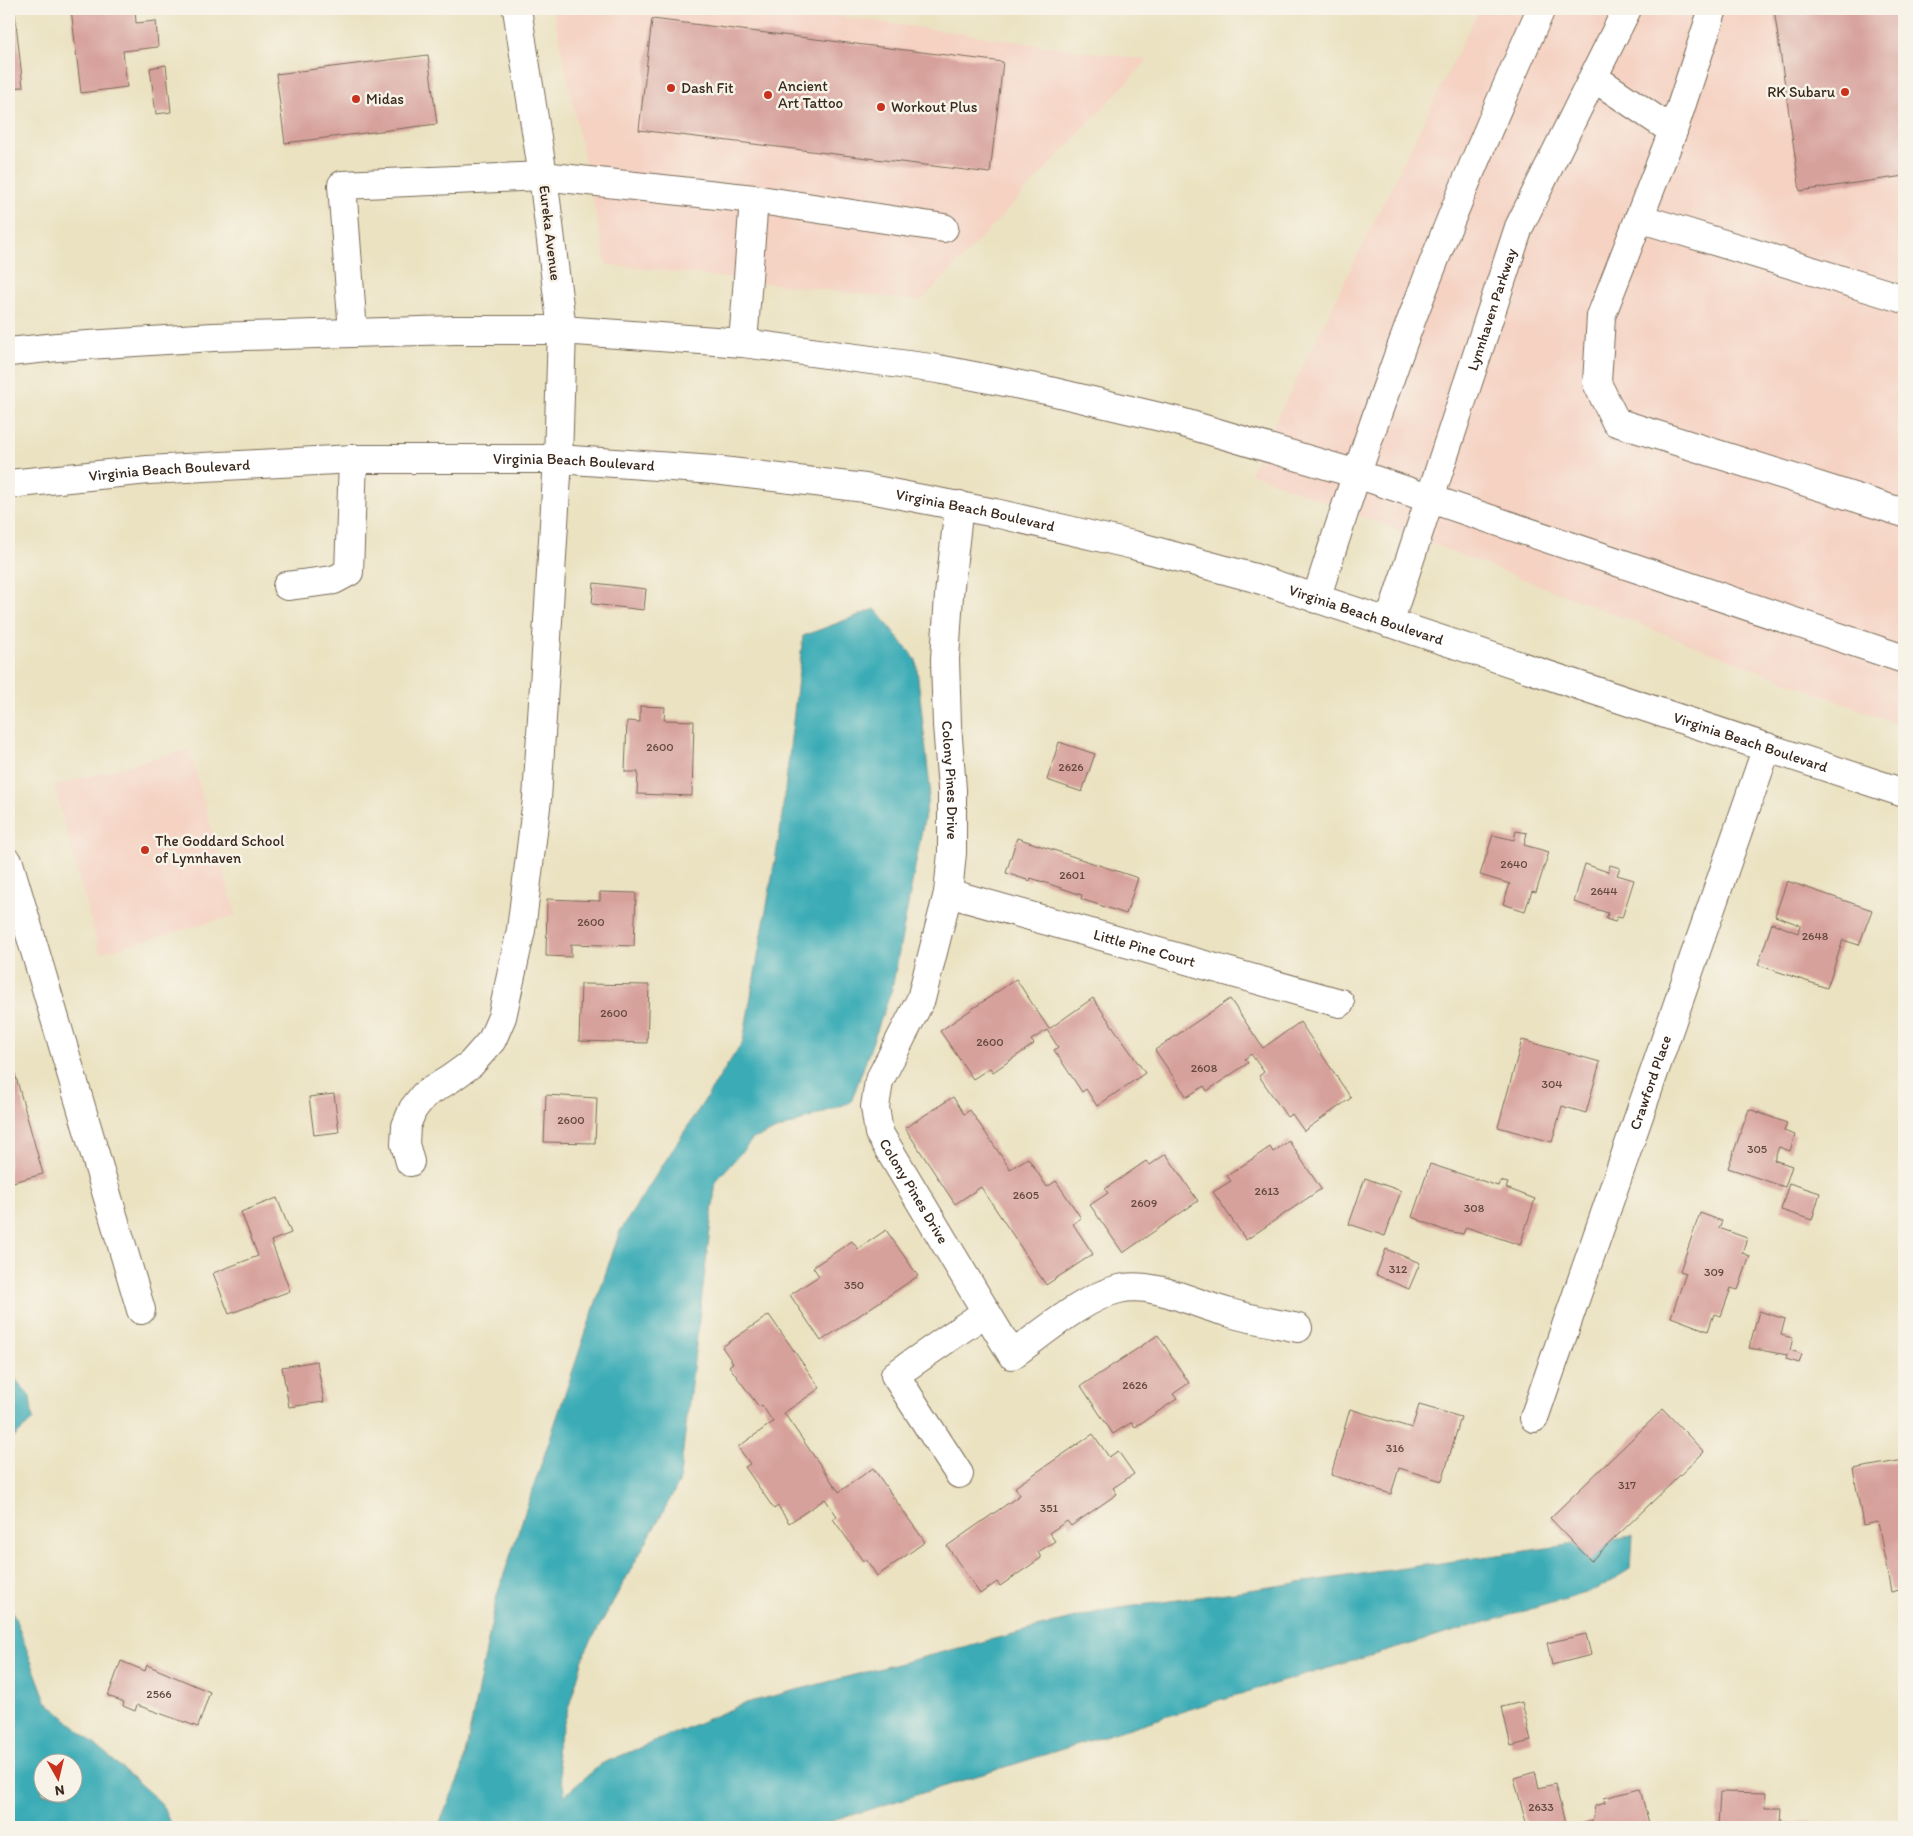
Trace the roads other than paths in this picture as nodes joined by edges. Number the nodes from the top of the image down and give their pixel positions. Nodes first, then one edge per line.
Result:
1 (517, 9) edge
2 (1541, 9) edge
3 (1627, 9) edge
4 (1713, 9) edge
5 (1593, 77) junction
6 (1672, 132) junction
7 (543, 176) junction
8 (754, 199) junction
9 (1639, 218) junction
10 (944, 228) dead end
11 (1904, 298) edge
12 (562, 330) junction
13 (353, 332) junction
14 (743, 343) junction
15 (9, 352) edge
16 (353, 459) junction
17 (558, 459) junction
18 (1357, 474) junction
19 (9, 484) edge
20 (1430, 498) junction
21 (959, 505) junction
22 (1904, 513) edge
23 (287, 586) dead end
24 (1316, 599) junction
25 (1389, 623) junction
26 (1904, 659) edge
27 (1767, 747) junction
28 (1904, 793) edge
29 (9, 863) edge
30 (948, 893) junction
31 (1340, 1003) dead end
32 (410, 1162) dead end
33 (142, 1310) dead end
34 (986, 1312) junction
35 (1298, 1328) dead end
36 (1534, 1418) dead end
37 (959, 1474) dead end

1 - 7 main road, Eureka Avenue
2 - 18 main road
3 - 5 main road, Lynnhaven Parkway
4 - 6 main road
5 - 6 main road
5 - 20 main road, Lynnhaven Parkway
6 - 9 main road
7 - 8 main road
7 - 12 main road, Eureka Avenue
7 - 13 main road
8 - 10 main road
8 - 14 main road
9 - 11 main road
9 - 22 main road
12 - 13 main road
12 - 14 main road
12 - 17 main road, Eureka Avenue
13 - 15 main road
14 - 18 main road
16 - 17 main road, Virginia Beach Boulevard
16 - 19 main road, Virginia Beach Boulevard
16 - 23 main road
17 - 21 main road, Virginia Beach Boulevard
17 - 32 main road, Eureka Avenue
18 - 20 main road
18 - 24 main road
20 - 25 main road, Lynnhaven Parkway
20 - 26 main road
21 - 24 main road, Virginia Beach Boulevard
21 - 30 main road, Colony Pines Drive
24 - 25 main road, Virginia Beach Boulevard
25 - 27 main road, Virginia Beach Boulevard
27 - 28 main road, Virginia Beach Boulevard
27 - 36 main road, Crawford Place
29 - 33 main road
30 - 31 main road, Little Pine Court
30 - 34 main road, Colony Pines Drive
34 - 35 main road, Colony Pines Drive
34 - 37 main road

